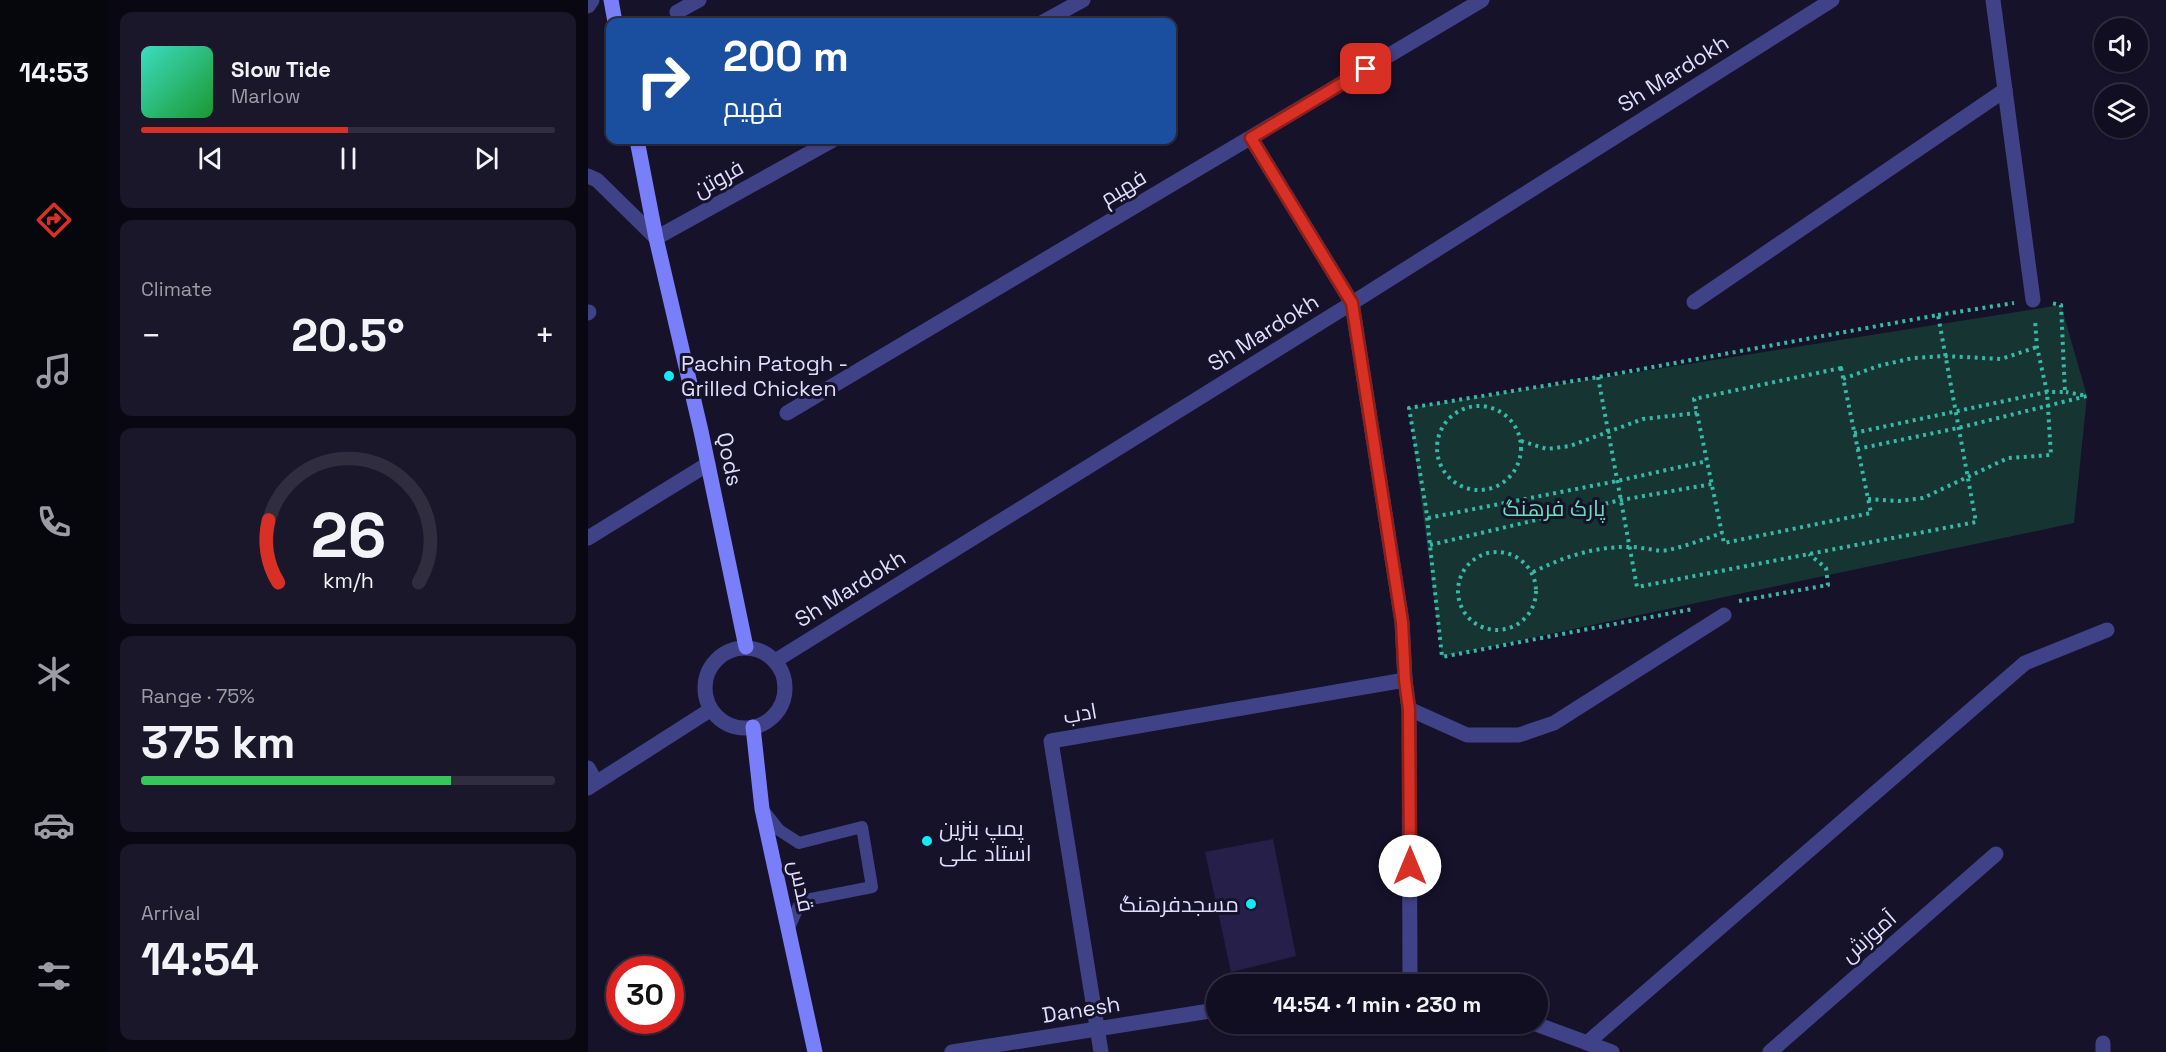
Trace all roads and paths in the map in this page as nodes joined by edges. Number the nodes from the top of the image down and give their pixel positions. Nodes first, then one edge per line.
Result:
1 (591, 0) edge
2 (611, 0) edge
3 (699, 0) edge
4 (1083, 0) edge
5 (1482, 0) edge
6 (1832, 0) edge
7 (1993, 0) edge
8 (588, 6) edge
9 (677, 12) dead end
10 (614, 18) edge
11 (1050, 18) edge
12 (2005, 90) junction
13 (1251, 138) junction
14 (639, 144) edge
15 (826, 144) edge
16 (588, 176) edge
17 (656, 238) junction
18 (2033, 300) junction
19 (1694, 302) dead end
20 (1352, 303) junction
21 (1938, 315) junction
22 (2037, 347) junction
23 (1945, 356) junction
24 (1598, 377) junction
25 (1843, 379) junction
26 (2047, 392) junction
27 (2066, 392) junction
28 (2048, 406) junction
29 (1955, 411) junction
30 (787, 413) dead end
31 (1697, 413) junction
32 (1958, 428) junction
33 (1608, 433) junction
34 (1854, 433) junction
35 (1521, 441) junction
36 (1857, 448) junction
37 (1707, 461) junction
38 (708, 464) junction
39 (1968, 478) junction
40 (1617, 481) junction
41 (1712, 484) junction
42 (1868, 499) junction
43 (1621, 500) junction
44 (1428, 518) junction
45 (1722, 533) junction
46 (588, 538) edge
47 (1430, 545) junction
48 (1629, 547) junction
49 (1809, 554) junction
50 (1533, 572) junction
51 (1737, 601) dead end
52 (1703, 608) dead end
53 (1724, 615) dead end
54 (2107, 630) dead end
55 (746, 647) junction
56 (775, 661) junction
57 (1405, 680) junction
58 (1409, 709) junction
59 (710, 710) junction
60 (753, 728) junction
61 (588, 768) edge
62 (592, 785) edge
63 (762, 809) junction
64 (1996, 854) dead end
65 (788, 930) junction
66 (1410, 974) edge
67 (1206, 1012) edge
68 (1097, 1029) junction
69 (1548, 1029) edge
70 (1587, 1043) junction
71 (815, 1052) edge
72 (952, 1052) edge
73 (1101, 1052) edge
74 (1612, 1052) edge
75 (1770, 1052) edge

1 - 8 street
2 - 10 main road
3 - 9 street
4 - 11 street
5 - 13 street, فهیم
6 - 20 street, Sh Mardokh
7 - 12 street
12 - 18 street
12 - 19 street
13 - 20 street
13 - 30 street, فهیم
14 - 17 main road, Qods
15 - 17 street, فروتن
16 - 17 street
17 - 38 main road, Qods
18 - 21 path
18 - 22 path
18 - 27 path
20 - 56 street, Sh Mardokh
20 - 57 street
21 - 23 path
21 - 24 path
22 - 23 path
22 - 26 path
23 - 25 path
23 - 29 path
24 - 33 path
24 - 44 path
25 - 31 path
25 - 34 path
26 - 27 path
26 - 28 path
26 - 29 path
27 - 28 path
28 - 32 path
28 - 39 path
29 - 32 path
29 - 34 path
31 - 33 path
31 - 37 path
32 - 36 path
32 - 39 path
33 - 35 path
33 - 40 path
34 - 36 path
35 - 35 path
36 - 42 path
37 - 40 path
37 - 41 path
38 - 46 street
38 - 55 main road, Qods
39 - 42 path
39 - 49 path
40 - 43 path
40 - 44 path
41 - 43 path
41 - 45 path
42 - 45 path
43 - 47 path
43 - 48 path
44 - 47 path
45 - 48 path
47 - 52 path
48 - 49 path
48 - 50 path
49 - 51 path
50 - 50 path
53 - 58 street
54 - 70 street
55 - 56 street
55 - 59 street
56 - 60 street
57 - 58 street
57 - 68 street, ادب
58 - 66 street
59 - 60 street
59 - 62 street
60 - 63 main road, قدس
61 - 62 street
63 - 65 main road, قدس
63 - 65 lane
64 - 75 street, آموزش
65 - 71 main road, قدس
67 - 68 street, Danesh
68 - 72 street, Danesh
68 - 73 street
69 - 70 street
70 - 74 street

